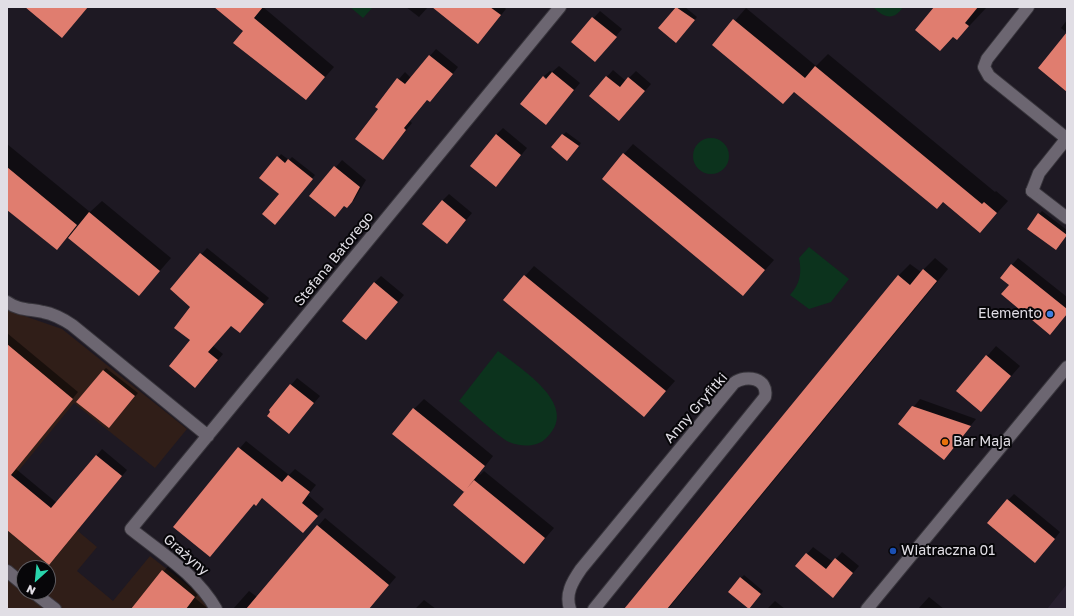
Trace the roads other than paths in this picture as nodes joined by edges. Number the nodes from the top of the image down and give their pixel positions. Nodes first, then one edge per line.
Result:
1 (560, 7) edge
2 (1028, 7) edge
3 (1067, 138) edge
4 (1067, 218) edge
5 (7, 302) edge
6 (1067, 367) edge
7 (208, 436) junction
8 (131, 529) joint
9 (7, 571) edge
10 (16, 578) edge
11 (43, 600) edge
12 (55, 609) edge
13 (216, 609) edge
14 (570, 609) edge
15 (594, 609) edge
16 (867, 609) edge

1 - 7 street, Stefana Batorego
2 - 3 street
3 - 4 street
5 - 7 street
6 - 16 street
7 - 8 street, Stefana Batorego
8 - 13 street, Grażyny
9 - 10 street
11 - 12 street
14 - 15 street, Anny Gryfitki

